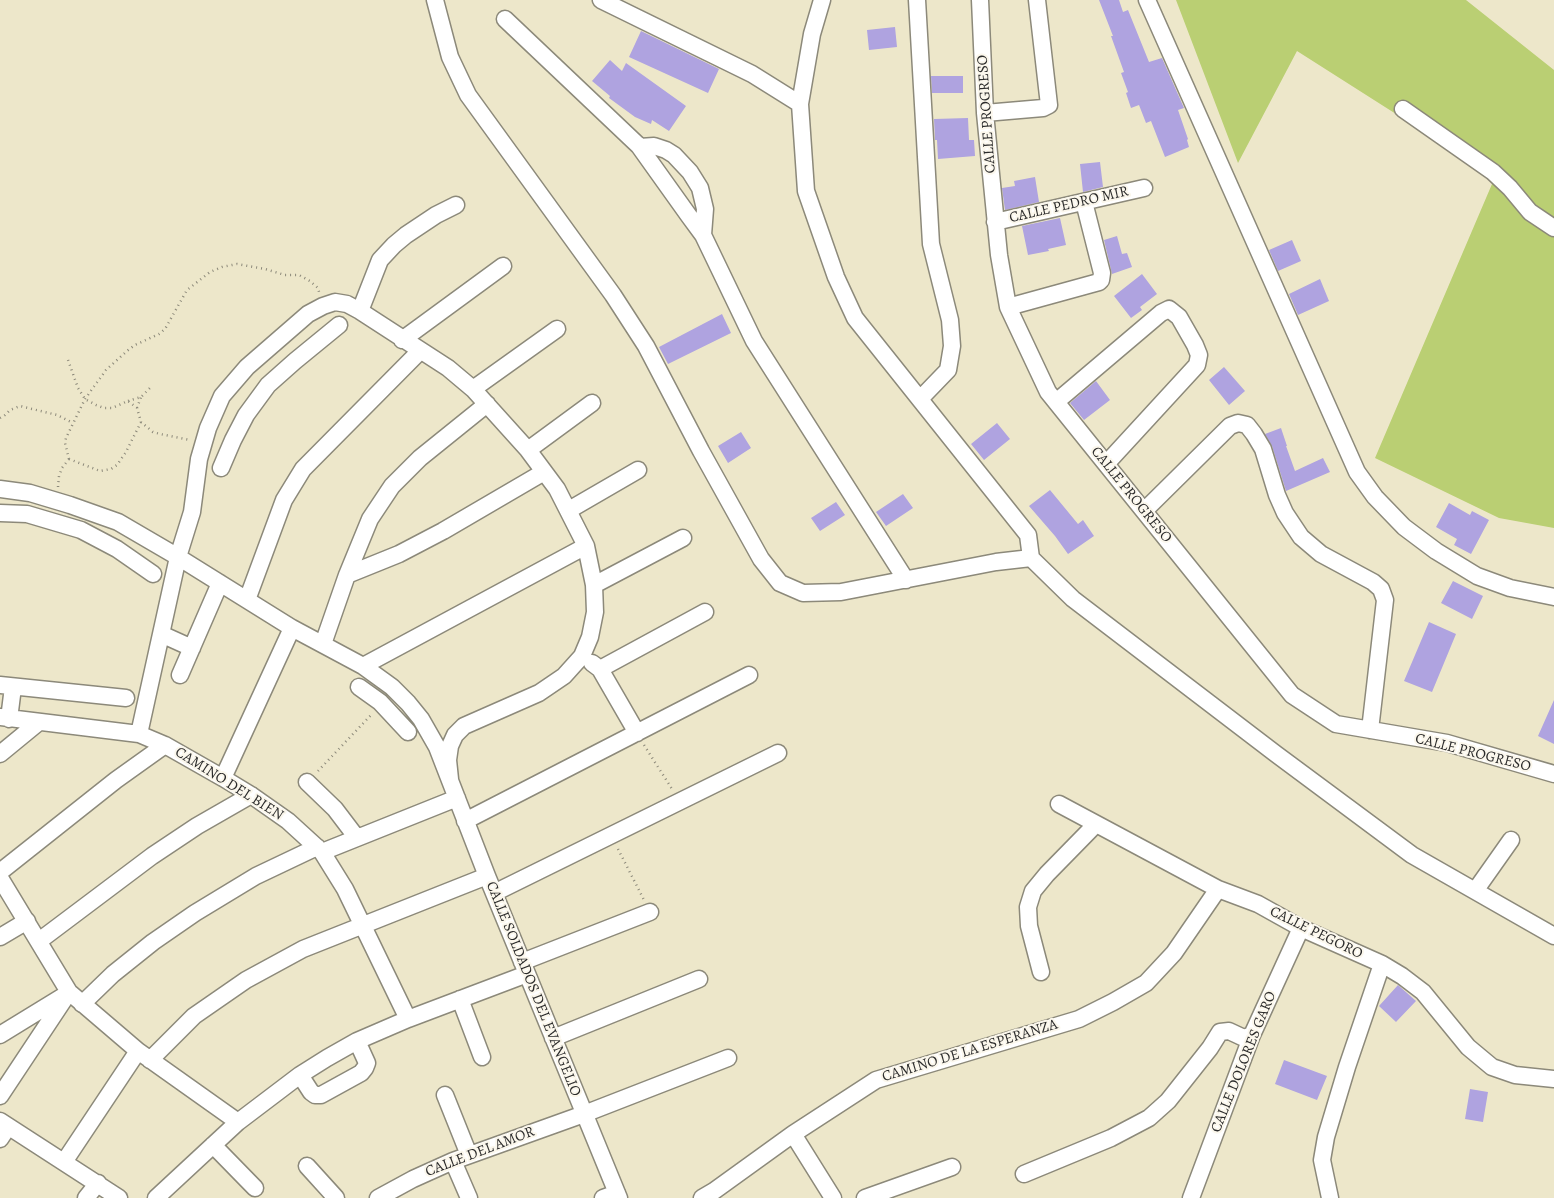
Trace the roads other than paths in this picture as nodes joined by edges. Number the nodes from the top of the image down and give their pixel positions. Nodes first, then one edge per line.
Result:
1 (435, 0) edge
2 (601, 0) edge
3 (822, 0) edge
4 (917, 0) edge
5 (980, 0) edge
6 (1037, 0) edge
7 (1147, 0) edge
8 (505, 19) dead end
9 (800, 104) junction
10 (1403, 109) dead end
11 (985, 113) junction
12 (640, 148) junction
13 (1144, 188) dead end
14 (1084, 202) junction
15 (456, 206) dead end
16 (995, 222) junction
17 (1554, 228) edge
18 (703, 235) junction
19 (503, 266) dead end
20 (1008, 307) junction
21 (360, 311) junction
22 (339, 324) dead end
23 (557, 329) dead end
24 (402, 340) junction
25 (420, 351) junction
26 (247, 367) junction
27 (268, 385) junction
28 (473, 389) junction
29 (920, 399) junction
30 (1056, 402) junction
31 (592, 403) dead end
32 (487, 404) junction
33 (528, 450) junction
34 (1106, 464) junction
35 (221, 468) dead end
36 (638, 470) dead end
37 (544, 472) junction
38 (0, 490) edge
39 (30, 493) junction
40 (569, 510) junction
41 (1144, 511) junction
42 (0, 513) edge
43 (27, 514) junction
44 (683, 538) dead end
45 (586, 546) junction
46 (178, 557) junction
47 (1031, 558) junction
48 (153, 574) dead end
49 (347, 575) junction
50 (906, 580) junction
51 (220, 583) junction
52 (594, 585) junction
53 (1554, 597) edge
54 (247, 600) junction
55 (705, 612) dead end
56 (292, 628) junction
57 (161, 634) junction
58 (323, 644) junction
59 (192, 648) junction
60 (582, 656) junction
61 (363, 666) junction
62 (600, 669) junction
63 (180, 675) dead end
64 (749, 675) dead end
65 (6, 686) edge
66 (359, 687) dead end
67 (392, 688) junction
68 (126, 698) dead end
69 (380, 702) junction
70 (4, 718) edge
71 (39, 722) junction
72 (1370, 730) junction
73 (408, 732) dead end
74 (637, 733) junction
75 (139, 734) junction
76 (165, 745) junction
77 (778, 753) dead end
78 (0, 754) edge
79 (1554, 774) edge
80 (223, 778) junction
81 (450, 778) junction
82 (307, 782) road end
83 (251, 795) junction
84 (457, 798) junction
85 (1059, 804) dead end
86 (465, 821) junction
87 (1096, 824) junction
88 (357, 838) junction
89 (1511, 840) dead end
90 (320, 850) junction
91 (0, 872) edge
92 (486, 876) junction
93 (0, 878) edge
94 (1218, 889) junction
95 (1475, 891) junction
96 (494, 893) junction
97 (650, 912) road end
98 (27, 921) junction
99 (363, 924) junction
100 (1301, 928) junction
101 (1554, 936) edge
102 (0, 937) edge
103 (39, 940) junction
104 (1382, 964) junction
105 (525, 968) junction
106 (1041, 972) dead end
107 (700, 979) dead end
108 (69, 992) junction
109 (460, 999) junction
110 (82, 1004) junction
111 (408, 1019) junction
112 (0, 1035) edge
113 (1252, 1035) junction
114 (553, 1038) junction
115 (357, 1041) junction
116 (144, 1055) junction
117 (482, 1057) dead end
118 (728, 1058) dead end
119 (300, 1075) junction
120 (1554, 1080) edge
121 (445, 1095) dead end
122 (0, 1096) edge
123 (584, 1114) junction
124 (238, 1122) junction
125 (3, 1129) edge
126 (793, 1134) junction
127 (213, 1144) junction
128 (469, 1155) junction
129 (453, 1161) junction
130 (64, 1162) junction
131 (308, 1166) dead end
132 (952, 1167) dead end
133 (1024, 1174) dead end
134 (98, 1184) junction
135 (255, 1188) dead end
136 (613, 1196) edge
137 (86, 1198) edge
138 (119, 1198) edge
139 (156, 1198) edge
140 (336, 1198) edge
141 (378, 1198) edge
142 (468, 1198) edge
143 (702, 1198) edge
144 (833, 1198) edge
145 (864, 1198) edge
146 (1191, 1198) edge
147 (1330, 1198) edge

1 - 50 street
2 - 9 street
3 - 9 street
4 - 29 street
5 - 11 street, CALLE PROGRESO
6 - 11 street
7 - 53 street
8 - 12 street
9 - 29 street
10 - 17 street
11 - 16 street, CALLE PROGRESO
12 - 18 street
12 - 18 street
13 - 14 street, CALLE PEDRO MIR
14 - 16 street, CALLE PEDRO MIR
14 - 20 street
15 - 21 street
16 - 20 street, CALLE PROGRESO
18 - 50 street
19 - 24 street
20 - 30 street, CALLE PROGRESO
21 - 24 street
21 - 26 street
22 - 27 street
23 - 28 street
24 - 25 street
25 - 28 street
25 - 54 street
26 - 27 street
26 - 46 street
27 - 35 street
28 - 32 street
29 - 47 street
30 - 34 street, CALLE PROGRESO
30 - 34 street
31 - 33 street
32 - 33 street
32 - 49 street
33 - 37 street
34 - 41 street, CALLE PROGRESO
36 - 40 street
37 - 40 street
37 - 49 street
38 - 39 street
39 - 43 street
39 - 46 street
40 - 45 street
41 - 72 street, CALLE PROGRESO
41 - 72 street
42 - 43 street
43 - 48 street
44 - 52 street
45 - 52 street
45 - 61 street
46 - 51 street
46 - 57 street
47 - 50 street
47 - 95 street
49 - 58 street
51 - 54 street
51 - 59 street
52 - 60 street
54 - 56 street
55 - 62 street
56 - 58 street
56 - 80 street
57 - 59 street
57 - 75 street
58 - 61 street
59 - 63 street
60 - 62 street
60 - 81 street
61 - 67 street
62 - 74 street
64 - 74 street
65 - 68 street
65 - 70 street
66 - 69 street
67 - 69 street
67 - 81 street
69 - 73 street
70 - 71 street, CAMINO DEL BIEN
71 - 75 street, CAMINO DEL BIEN
71 - 78 street
72 - 79 street, CALLE PROGRESO
74 - 86 street
75 - 76 street, CAMINO DEL BIEN
76 - 80 street, CAMINO DEL BIEN
76 - 91 street
77 - 96 street
80 - 83 street, CAMINO DEL BIEN
81 - 84 street, CALLE SOLDADOS DEL EVANGELIO
82 - 88 street
83 - 90 street, CAMINO DEL BIEN
83 - 103 street
84 - 86 street, CALLE SOLDADOS DEL EVANGELIO
84 - 88 street
85 - 87 street, CALLE PEGORO
86 - 92 street, CALLE SOLDADOS DEL EVANGELIO
87 - 94 street, CALLE PEGORO
87 - 106 street
88 - 90 street
89 - 95 street
90 - 99 street, CAMINO DEL BIEN
90 - 110 street
92 - 96 street, CALLE SOLDADOS DEL EVANGELIO
92 - 99 street
93 - 98 street
94 - 100 street, CALLE PEGORO
94 - 126 street, CAMINO DE LA ESPERANZA
95 - 101 street
96 - 105 street, CALLE SOLDADOS DEL EVANGELIO
97 - 105 street
98 - 102 street
98 - 103 street
99 - 111 street, CAMINO DEL BIEN
99 - 116 street
100 - 104 street, CALLE PEGORO
100 - 113 street, CALLE DOLORES GARO
103 - 108 street
104 - 120 street, CALLE PEGORO
104 - 147 street
105 - 109 street
105 - 114 street, CALLE SOLDADOS DEL EVANGELIO
107 - 114 street
108 - 110 street
108 - 112 street
108 - 122 street
109 - 111 street
109 - 117 street
110 - 116 street
111 - 115 street
113 - 133 street
113 - 146 street, CALLE DOLORES GARO
114 - 123 street, CALLE SOLDADOS DEL EVANGELIO
115 - 119 street
115 - 119 street
116 - 124 street
116 - 130 street
118 - 123 street, CALLE DEL AMOR
119 - 124 street
121 - 128 street
123 - 128 street, CALLE DEL AMOR
123 - 136 street, CALLE SOLDADOS DEL EVANGELIO
124 - 127 street
125 - 130 street
126 - 143 street, CAMINO DE LA ESPERANZA
126 - 144 street
127 - 135 street
127 - 139 street
128 - 129 street, CALLE DEL AMOR
129 - 141 street, CALLE DEL AMOR
129 - 142 street
130 - 134 street
131 - 140 street
132 - 145 street
134 - 137 street
134 - 138 street

